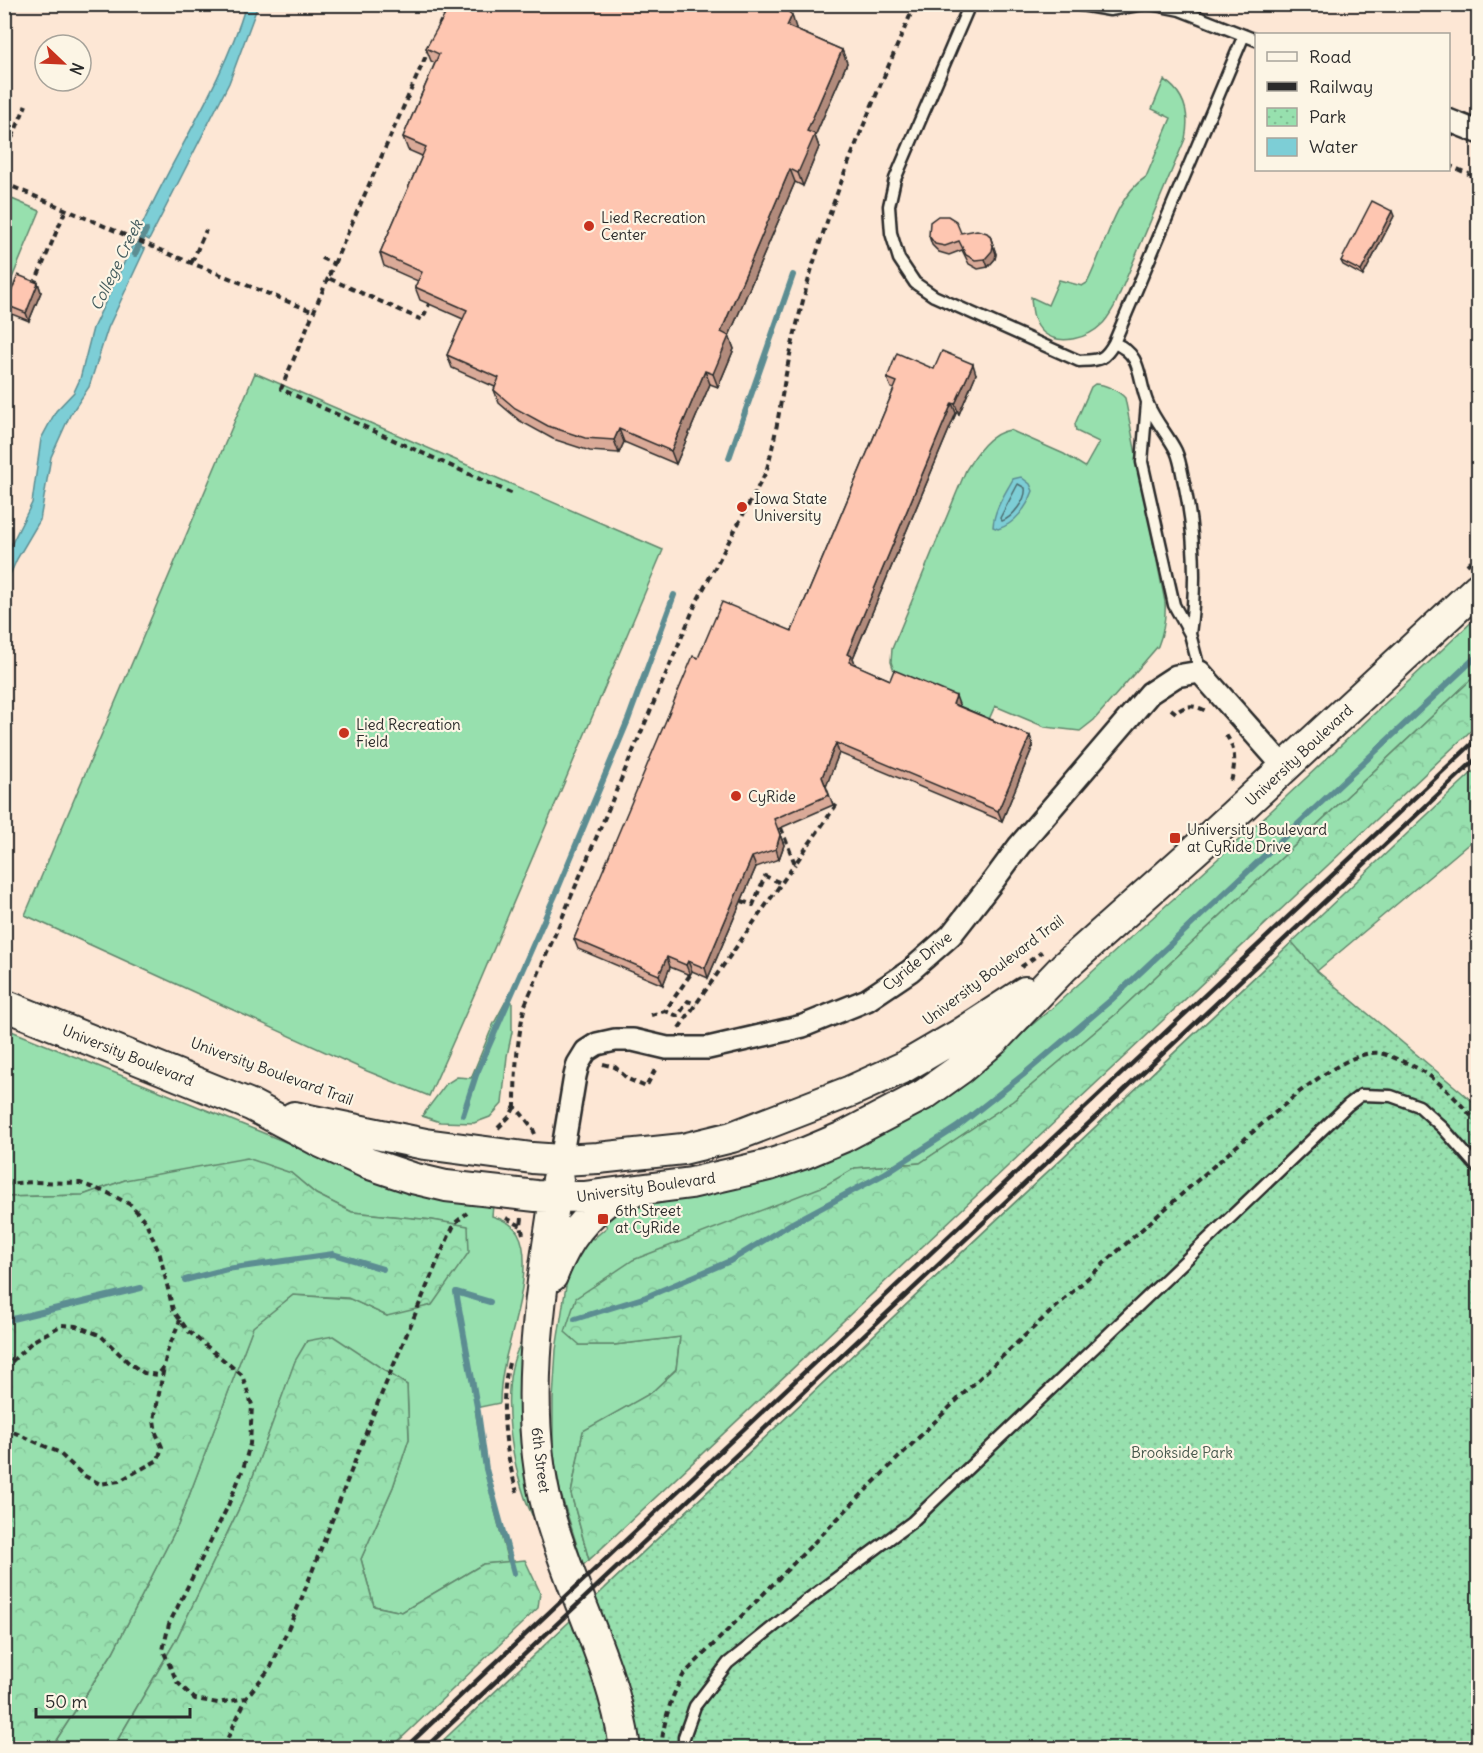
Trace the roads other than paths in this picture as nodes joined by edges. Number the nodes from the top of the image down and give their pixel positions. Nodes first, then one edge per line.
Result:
1 (970, 4) edge
2 (1075, 4) edge
3 (1143, 4) edge
4 (1150, 4) edge
5 (1244, 35) junction
6 (1255, 39) edge
7 (1450, 120) edge
8 (1479, 132) edge
9 (1114, 343) junction
10 (1147, 403) junction
11 (1479, 588) edge
12 (1190, 634) junction
13 (1200, 672) junction
14 (1286, 768) junction
15 (1055, 958) junction
16 (4, 1005) edge
17 (251, 1105) junction
18 (561, 1160) junction
19 (1479, 1168) edge
20 (618, 1193) junction
21 (556, 1197) junction
22 (542, 1303) junction
23 (625, 1749) edge
24 (684, 1749) edge

1 - 9 lane
2 - 3 lane
4 - 5 lane
5 - 6 lane
5 - 9 lane
7 - 8 street
9 - 10 lane
10 - 12 lane
10 - 12 lane
11 - 14 main road, University Boulevard
12 - 13 lane
13 - 14 street
13 - 18 street, Cyride Drive
14 - 15 main road, University Boulevard
15 - 18 main road, University Boulevard
15 - 20 main road, University Boulevard
16 - 17 main road, University Boulevard
17 - 18 main road, University Boulevard
17 - 21 main road, University Boulevard
18 - 21 main road, 6th Street
19 - 24 lane
20 - 21 main road, University Boulevard
20 - 22 main road
21 - 22 main road, 6th Street
22 - 23 main road, 6th Street

